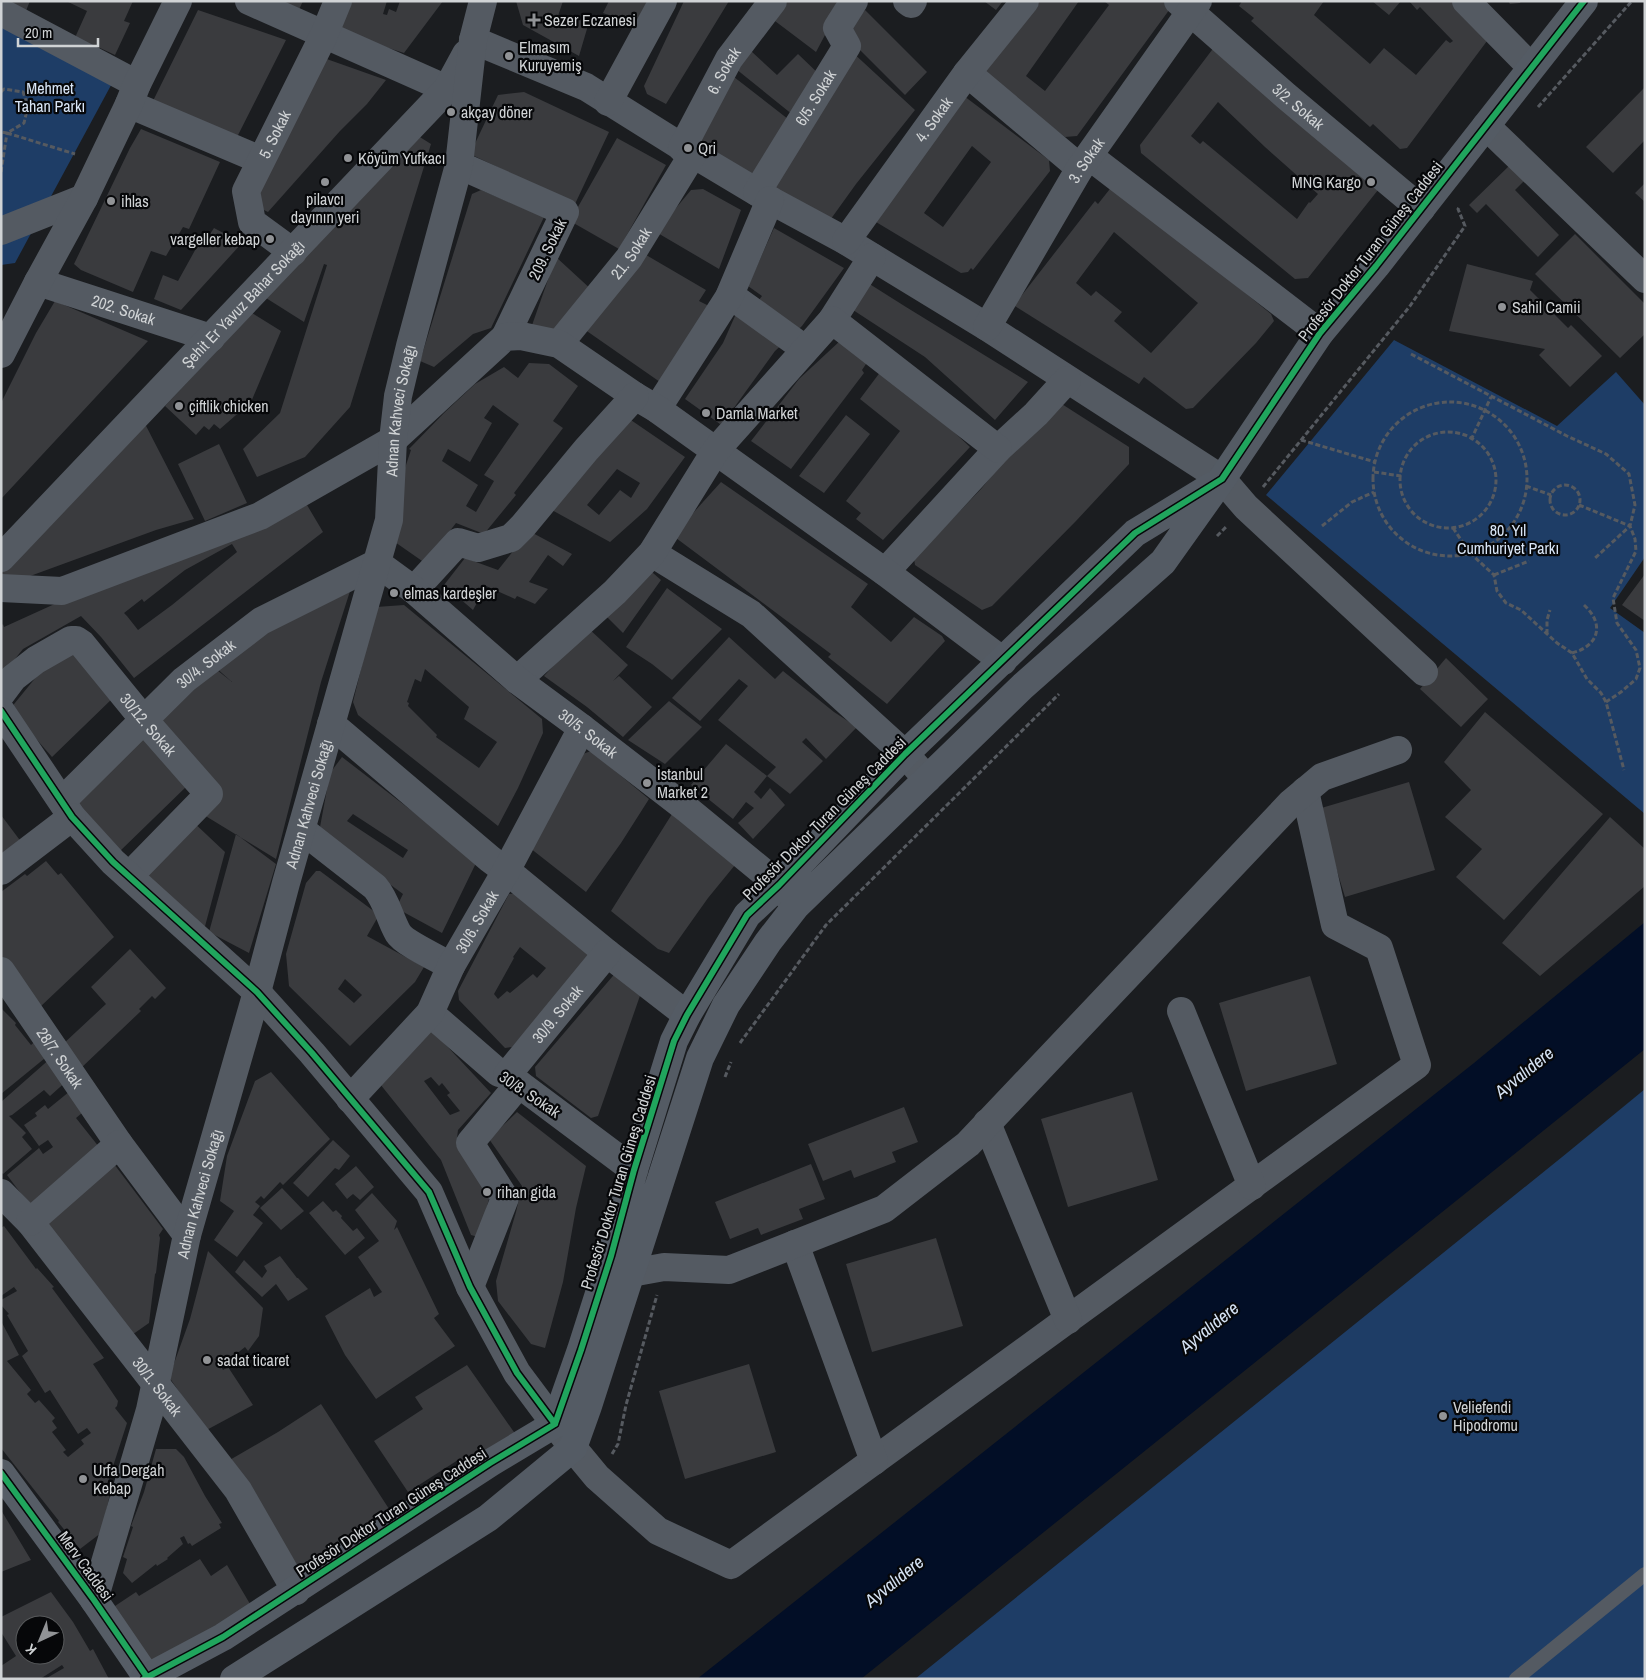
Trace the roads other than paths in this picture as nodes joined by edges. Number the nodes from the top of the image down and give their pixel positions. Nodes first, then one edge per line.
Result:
1 (178, 1) edge
2 (249, 1) edge
3 (338, 1) edge
4 (482, 1) edge
5 (663, 1) edge
6 (774, 1) edge
7 (854, 1) edge
8 (907, 1) edge
9 (913, 1) edge
10 (1025, 1) edge
11 (1466, 1) edge
12 (1584, 1) edge
13 (1188, 5) edge
14 (1, 12) edge
15 (324, 34) junction
16 (473, 40) junction
17 (1531, 67) junction
18 (967, 73) junction
19 (447, 89) junction
20 (133, 94) junction
21 (608, 102) junction
22 (1486, 126) junction
23 (687, 151) junction
24 (261, 160) junction
25 (1084, 162) junction
26 (459, 165) junction
27 (764, 196) junction
28 (84, 198) junction
29 (1421, 209) junction
30 (1, 231) edge
31 (846, 241) junction
32 (293, 252) junction
33 (872, 257) junction
34 (1645, 279) edge
35 (38, 282) junction
36 (730, 295) junction
37 (832, 320) junction
38 (987, 327) junction
39 (1320, 333) junction
40 (505, 337) junction
41 (211, 338) junction
42 (559, 344) junction
43 (805, 349) junction
44 (1, 354) edge
45 (1067, 380) junction
46 (646, 402) junction
47 (393, 440) junction
48 (998, 449) junction
49 (716, 450) junction
50 (1222, 480) junction
51 (652, 553) junction
52 (1, 558) edge
53 (377, 563) junction
54 (885, 572) junction
55 (1, 588) edge
56 (414, 590) junction
57 (1003, 661) junction
58 (1424, 672) dead end
59 (517, 680) junction
60 (1, 694) edge
61 (1, 711) edge
62 (144, 720) junction
63 (331, 724) junction
64 (582, 728) junction
65 (1398, 750) dead end
66 (906, 754) junction
67 (928, 779) junction
68 (1305, 792) junction
69 (67, 809) junction
70 (302, 830) junction
71 (1, 871) edge
72 (506, 871) junction
73 (129, 876) junction
74 (787, 895) junction
75 (607, 953) junction
76 (451, 966) junction
77 (1, 971) edge
78 (257, 992) junction
79 (1181, 1011) dead end
80 (430, 1013) junction
81 (687, 1015) junction
82 (513, 1080) junction
83 (350, 1099) junction
84 (987, 1123) junction
85 (119, 1144) junction
86 (634, 1170) junction
87 (1252, 1186) junction
88 (4, 1202) edge
89 (30, 1222) junction
90 (187, 1235) junction
91 (795, 1244) junction
92 (631, 1273) junction
93 (470, 1286) junction
94 (1068, 1320) junction
95 (156, 1385) junction
96 (555, 1424) junction
97 (573, 1448) junction
98 (874, 1461) junction
99 (1, 1473) edge
100 (1645, 1574) edge
101 (296, 1591) junction
102 (94, 1600) junction
103 (146, 1678) edge
104 (234, 1679) edge
105 (1516, 1679) edge

1 - 20 street
2 - 15 street
3 - 15 street, 5. Sokak
4 - 16 street, Adnan Kahveci Sokağı
5 - 21 street
6 - 23 street, 6. Sokak
7 - 27 street, 6/5. Sokak
8 - 9 street
10 - 18 street, 4. Sokak
11 - 17 street
12 - 17 main road, Profesör Doktor Turan Güneş Caddesi
13 - 25 street, 3. Sokak
13 - 29 street, 3/2. Sokak
14 - 20 street
15 - 19 street
15 - 24 street, 5. Sokak
16 - 19 street, Şehit Er Yavuz Bahar Sokağı
16 - 21 street
16 - 26 street, Adnan Kahveci Sokağı
17 - 22 main road, Profesör Doktor Turan Güneş Caddesi
18 - 25 street
18 - 31 street, 4. Sokak
19 - 32 street, Şehit Er Yavuz Bahar Sokağı
20 - 24 street
20 - 28 street
21 - 23 street
22 - 29 main road, Profesör Doktor Turan Güneş Caddesi
22 - 34 street
23 - 27 street
23 - 42 street, 21. Sokak
24 - 32 street, 5. Sokak
25 - 38 street, 3. Sokak
25 - 39 street
26 - 40 street, 209. Sokak
26 - 47 street, Adnan Kahveci Sokağı
27 - 31 street
27 - 36 street
28 - 30 street
28 - 35 street
29 - 39 main road, Profesör Doktor Turan Güneş Caddesi
31 - 33 street
32 - 41 street, Şehit Er Yavuz Bahar Sokağı
33 - 37 street
33 - 38 street
35 - 41 street, 202. Sokak
35 - 44 street
36 - 43 street
36 - 46 street
37 - 43 street
37 - 48 street
38 - 45 street
39 - 50 main road, Profesör Doktor Turan Güneş Caddesi
40 - 42 street
40 - 47 street
41 - 52 street, Şehit Er Yavuz Bahar Sokağı
42 - 46 street
43 - 49 street
45 - 48 street
45 - 50 street
46 - 49 street
46 - 56 street
47 - 53 street, Adnan Kahveci Sokağı
47 - 55 street
48 - 54 street
49 - 51 street
49 - 54 street
50 - 57 main road, Profesör Doktor Turan Güneş Caddesi
50 - 58 street
50 - 67 main road, Profesör Doktor Turan Güneş Caddesi
51 - 59 street
51 - 66 street
53 - 56 street, 30/5. Sokak
53 - 62 street, 30/4. Sokak
53 - 63 street, Adnan Kahveci Sokağı
54 - 57 street
56 - 59 street, 30/5. Sokak
57 - 66 main road, Profesör Doktor Turan Güneş Caddesi
59 - 64 street, 30/5. Sokak
60 - 62 street, 30/12. Sokak
61 - 69 street
62 - 69 street, 30/4. Sokak
62 - 73 street, 30/12. Sokak
63 - 70 street, Adnan Kahveci Sokağı
63 - 72 street
64 - 72 street, 30/6. Sokak
64 - 74 street, 30/5. Sokak
65 - 68 street
66 - 67 street
66 - 74 main road, Profesör Doktor Turan Güneş Caddesi
67 - 74 main road, Profesör Doktor Turan Güneş Caddesi
68 - 84 street
68 - 87 street
69 - 71 street, 30/4. Sokak
69 - 73 street
70 - 76 street
70 - 78 street, Adnan Kahveci Sokağı
72 - 75 street
72 - 76 street, 30/6. Sokak
73 - 78 street
74 - 81 main road, Profesör Doktor Turan Güneş Caddesi
74 - 92 main road, Profesör Doktor Turan Güneş Caddesi
75 - 81 street
75 - 82 street, 30/9. Sokak
76 - 80 street, 30/6. Sokak
77 - 85 street, 28/7. Sokak
78 - 83 street
78 - 90 street, Adnan Kahveci Sokağı
79 - 87 street
80 - 82 street, 30/8. Sokak
80 - 83 street, 30/6. Sokak
81 - 86 main road, Profesör Doktor Turan Güneş Caddesi
82 - 86 street, 30/8. Sokak
82 - 93 street, 30/9. Sokak
83 - 93 street
84 - 91 street
84 - 94 street
85 - 89 street
85 - 90 street, 28/7. Sokak
86 - 96 main road, Profesör Doktor Turan Güneş Caddesi
87 - 94 street
88 - 89 street, 30/1. Sokak
89 - 95 street, 30/1. Sokak
90 - 95 street, Adnan Kahveci Sokağı
91 - 92 street
91 - 98 street
92 - 97 main road, Profesör Doktor Turan Güneş Caddesi
93 - 96 street
94 - 98 street
95 - 101 street, 30/1. Sokak
95 - 102 street, Adnan Kahveci Sokağı
96 - 97 street
96 - 101 main road, Profesör Doktor Turan Güneş Caddesi
97 - 98 street
97 - 104 main road
99 - 102 main road, Merv Caddesi
100 - 105 lane
101 - 103 main road, Profesör Doktor Turan Güneş Caddesi
102 - 103 main road, Merv Caddesi

